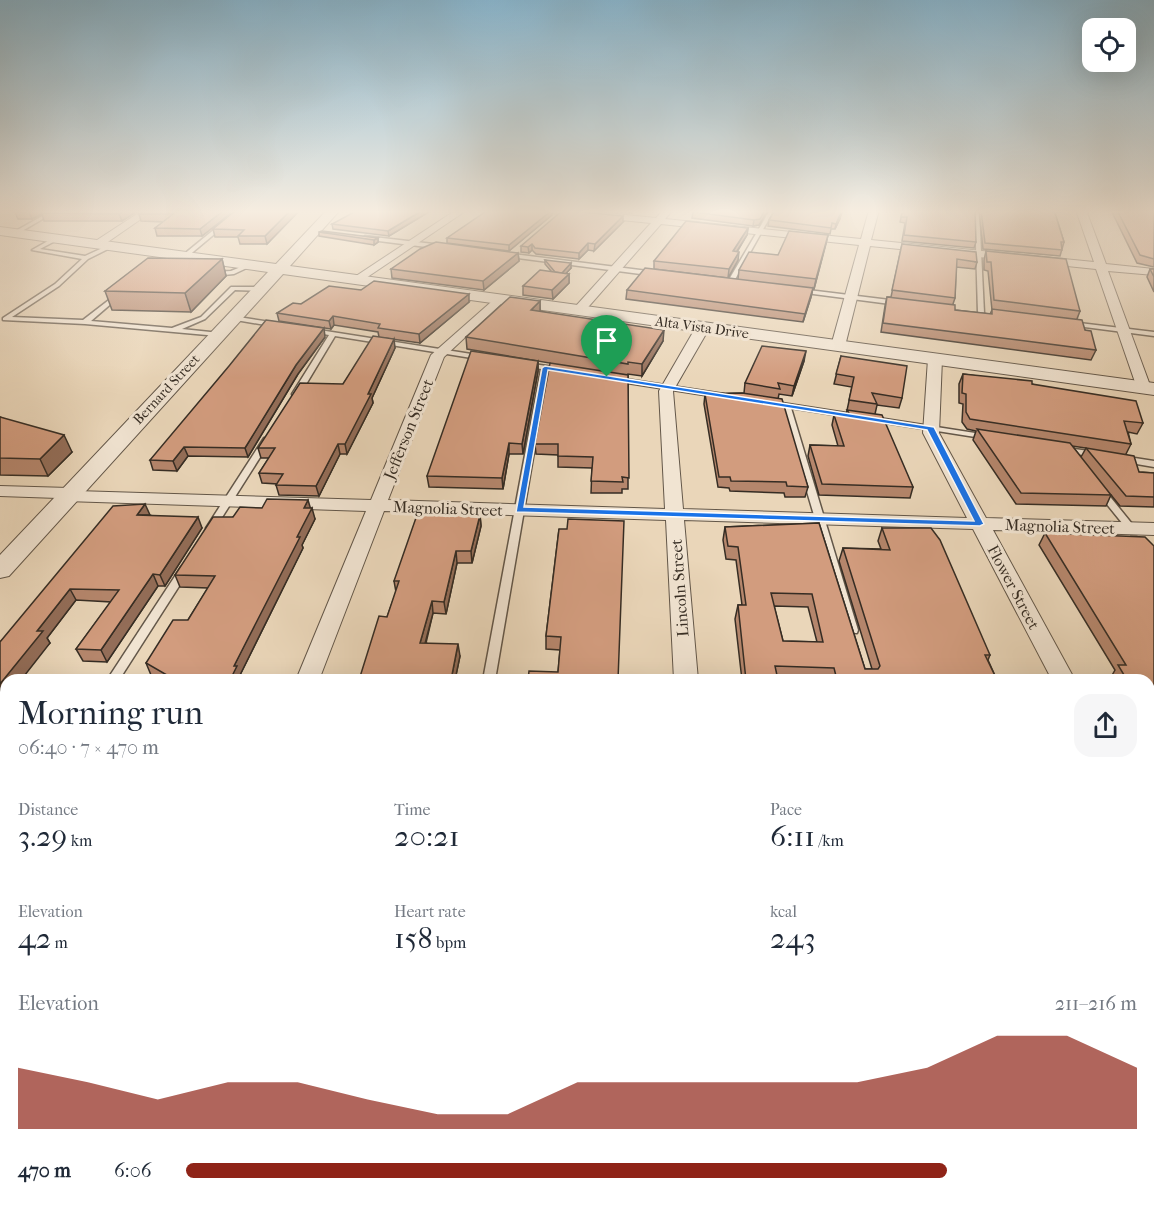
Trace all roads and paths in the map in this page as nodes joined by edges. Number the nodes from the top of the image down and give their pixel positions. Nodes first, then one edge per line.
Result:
1 (77, 266) edge
2 (250, 266) edge
3 (252, 266) edge
4 (281, 266) edge
5 (376, 266) edge
6 (593, 266) edge
7 (617, 266) edge
8 (739, 266) edge
9 (859, 266) edge
10 (979, 266) edge
11 (1094, 266) edge
12 (1101, 267) junction
13 (278, 269) junction
14 (615, 269) junction
15 (1154, 272) edge
16 (204, 274) edge
17 (661, 274) edge
18 (356, 280) junction
19 (718, 281) edge
20 (730, 283) junction
21 (741, 284) edge
22 (260, 289) junction
23 (124, 291) edge
24 (796, 291) edge
25 (851, 297) junction
26 (499, 299) junction
27 (910, 304) edge
28 (579, 310) junction
29 (969, 312) edge
30 (981, 313) junction
31 (992, 315) edge
32 (3, 319) edge
33 (85, 322) junction
34 (1058, 323) edge
35 (225, 326) junction
36 (288, 327) edge
37 (703, 327) junction
38 (299, 329) edge
39 (172, 330) junction
40 (1124, 331) junction
41 (333, 334) junction
42 (1154, 334) edge
43 (838, 346) junction
44 (442, 351) junction
45 (488, 359) edge
46 (935, 359) junction
47 (522, 364) edge
48 (545, 368) junction
49 (568, 371) edge
50 (601, 376) edge
51 (668, 387) junction
52 (1149, 388) edge
53 (739, 398) edge
54 (763, 402) edge
55 (290, 403) edge
56 (786, 406) junction
57 (931, 428) junction
58 (272, 432) edge
59 (1002, 440) edge
60 (1057, 448) edge
61 (1068, 450) junction
62 (1075, 459) edge
63 (1154, 464) edge
64 (1096, 485) edge
65 (0, 491) edge
66 (68, 495) junction
67 (229, 501) junction
68 (377, 506) junction
69 (519, 510) junction
70 (674, 514) junction
71 (820, 519) junction
72 (980, 524) junction
73 (1131, 528) junction
74 (1148, 536) edge
75 (203, 541) edge
76 (190, 561) edge
77 (0, 570) edge
78 (857, 645) edge
79 (117, 674) edge
80 (309, 674) edge
81 (490, 674) edge
82 (686, 674) edge
83 (1061, 674) edge

1 - 32 lane
2 - 16 lane
3 - 13 street, Alta Vista Drive
4 - 13 street, Bernard Street
5 - 18 street
6 - 14 lane
7 - 14 street
8 - 20 lane
9 - 25 street
10 - 30 lane
11 - 12 street
12 - 15 street
12 - 40 street
13 - 18 street, Alta Vista Drive
13 - 22 street, Bernard Street
14 - 17 lane
14 - 28 street
18 - 26 street, Alta Vista Drive
19 - 20 lane
20 - 21 lane
22 - 35 street, Bernard Street
22 - 39 lane
23 - 33 lane
24 - 25 lane
25 - 27 lane
25 - 43 street
26 - 28 street, Alta Vista Drive
26 - 44 street, Jefferson Street
28 - 37 street, Alta Vista Drive
29 - 30 lane
30 - 31 lane
32 - 33 lane
33 - 39 lane
34 - 40 lane
35 - 36 lane
35 - 39 lane
35 - 66 street, Bernard Street
37 - 43 street, Alta Vista Drive
37 - 51 street, Lincoln Street
38 - 41 lane
40 - 42 lane
40 - 52 street
41 - 44 lane
41 - 55 lane
43 - 46 street, Alta Vista Drive
44 - 45 lane
44 - 68 street, Jefferson Street
46 - 52 street, Alta Vista Drive
46 - 57 street, Flower Street
47 - 48 lane
48 - 49 lane
48 - 69 lane
50 - 51 lane
51 - 53 lane
51 - 70 street, Lincoln Street
54 - 56 lane
56 - 57 lane
56 - 71 lane
57 - 59 lane
57 - 72 street, Flower Street
58 - 67 lane
60 - 61 lane
61 - 62 lane
61 - 63 lane
64 - 73 lane
65 - 66 street, Magnolia Street
66 - 67 street, Magnolia Street
66 - 77 street, Bernard Street
67 - 68 street, Magnolia Street
67 - 75 lane
68 - 69 street, Magnolia Street
68 - 80 street, Jefferson Street
69 - 70 street, Magnolia Street
69 - 81 lane
70 - 71 street, Magnolia Street
70 - 82 street, Lincoln Street
71 - 72 street, Magnolia Street
71 - 78 lane
72 - 73 street, Magnolia Street
72 - 83 street, Flower Street
73 - 74 street, Magnolia Street
76 - 79 lane

